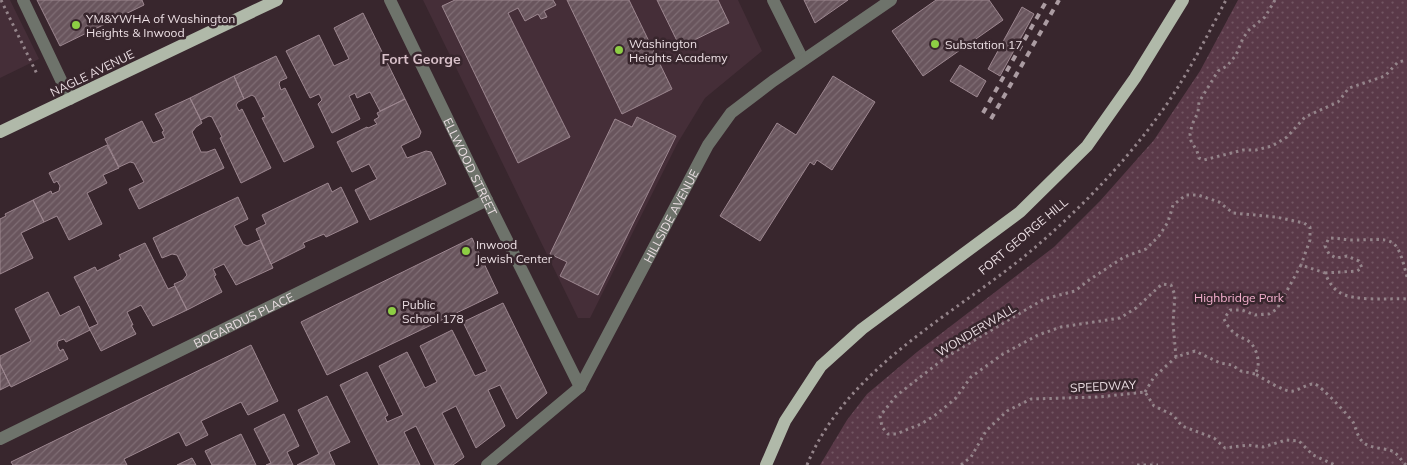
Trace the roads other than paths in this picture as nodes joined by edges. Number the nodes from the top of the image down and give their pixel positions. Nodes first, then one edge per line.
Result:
1 (23, 0) edge
2 (277, 0) edge
3 (390, 0) edge
4 (773, 0) edge
5 (891, 0) edge
6 (1183, 0) edge
7 (803, 60) junction
8 (70, 99) junction
9 (0, 132) edge
10 (487, 200) junction
11 (580, 387) junction
12 (0, 439) edge
13 (487, 465) edge
14 (766, 465) edge

1 - 8 street
2 - 8 main road, NAGLE AVENUE
3 - 10 street, ELLWOOD STREET
4 - 7 street
5 - 7 street, HILLSIDE AVENUE
6 - 14 main road, FORT GEORGE HILL
7 - 11 street, HILLSIDE AVENUE
8 - 9 main road, NAGLE AVENUE
10 - 11 street, ELLWOOD STREET
10 - 12 street, BOGARDUS PLACE
11 - 13 street, HILLSIDE AVENUE

